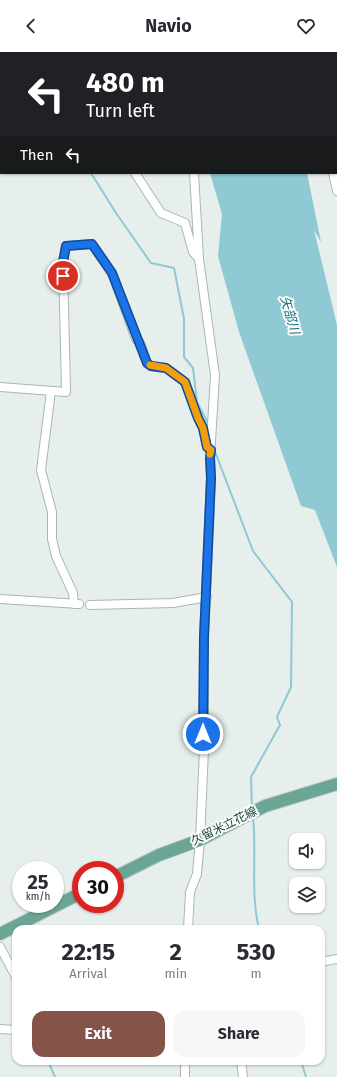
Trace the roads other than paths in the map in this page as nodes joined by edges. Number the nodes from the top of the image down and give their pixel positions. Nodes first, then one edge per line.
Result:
1 (136, 174) edge
2 (194, 174) edge
3 (334, 174) edge
4 (337, 191) edge
5 (199, 259) junction
6 (0, 387) edge
7 (52, 391) junction
8 (211, 450) junction
9 (207, 597) junction
10 (0, 599) edge
11 (90, 605) dead end
12 (337, 784) edge
13 (200, 840) junction
14 (124, 873) edge
15 (72, 898) edge
16 (18, 925) edge
17 (188, 925) edge
18 (12, 928) edge
19 (0, 934) edge
20 (0, 947) edge
21 (337, 959) edge
22 (325, 961) edge
23 (12, 970) edge
24 (0, 1029) edge
25 (12, 1030) edge
26 (185, 1065) edge
27 (242, 1065) edge
28 (185, 1077) edge
29 (243, 1077) edge

1 - 5 street
2 - 5 street
3 - 4 street
5 - 8 street
6 - 7 street
7 - 8 street
7 - 10 street
8 - 9 street
9 - 11 street
9 - 13 street
12 - 13 main road, 久留米立花線
13 - 14 main road, 久留米立花線
13 - 17 street
15 - 16 main road
18 - 19 main road
20 - 23 street
21 - 22 street
24 - 25 street
26 - 28 street
27 - 29 street

